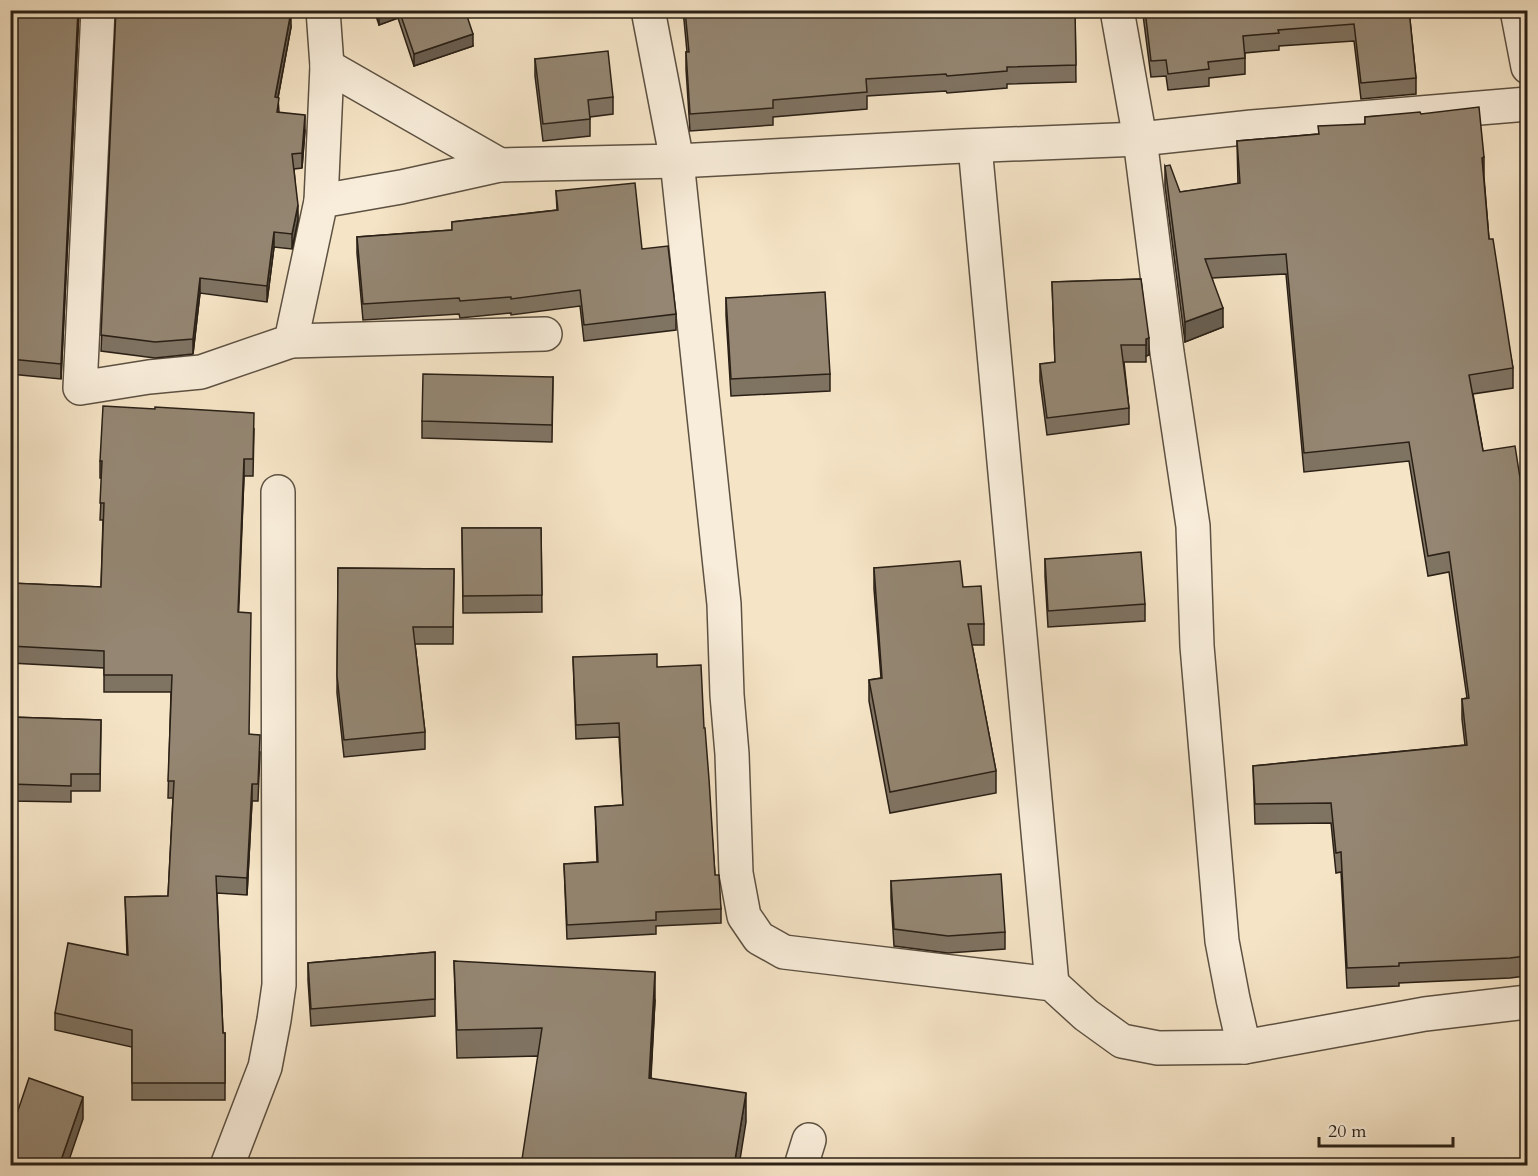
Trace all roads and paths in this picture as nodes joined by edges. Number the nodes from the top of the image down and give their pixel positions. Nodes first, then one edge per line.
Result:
1 (98, 10) edge
2 (323, 10) edge
3 (648, 10) edge
4 (1117, 10) edge
5 (1517, 10) edge
6 (327, 66) junction
7 (1527, 67) edge
8 (1527, 104) edge
9 (1140, 139) junction
10 (975, 146) junction
11 (677, 161) junction
12 (500, 165) junction
13 (321, 201) junction
14 (545, 334) dead end
15 (291, 341) junction
16 (278, 492) dead end
17 (1052, 984) junction
18 (1527, 1002) edge
19 (1244, 1047) junction
20 (227, 1166) edge

1 - 15 street
2 - 6 street
3 - 11 street
4 - 9 street
5 - 7 street
6 - 12 street
6 - 13 street
8 - 9 street
9 - 10 street
9 - 19 street
10 - 11 street
10 - 17 street
11 - 12 street
11 - 17 street
12 - 13 street
13 - 15 street
14 - 15 street
16 - 20 street
17 - 19 street
18 - 19 street

